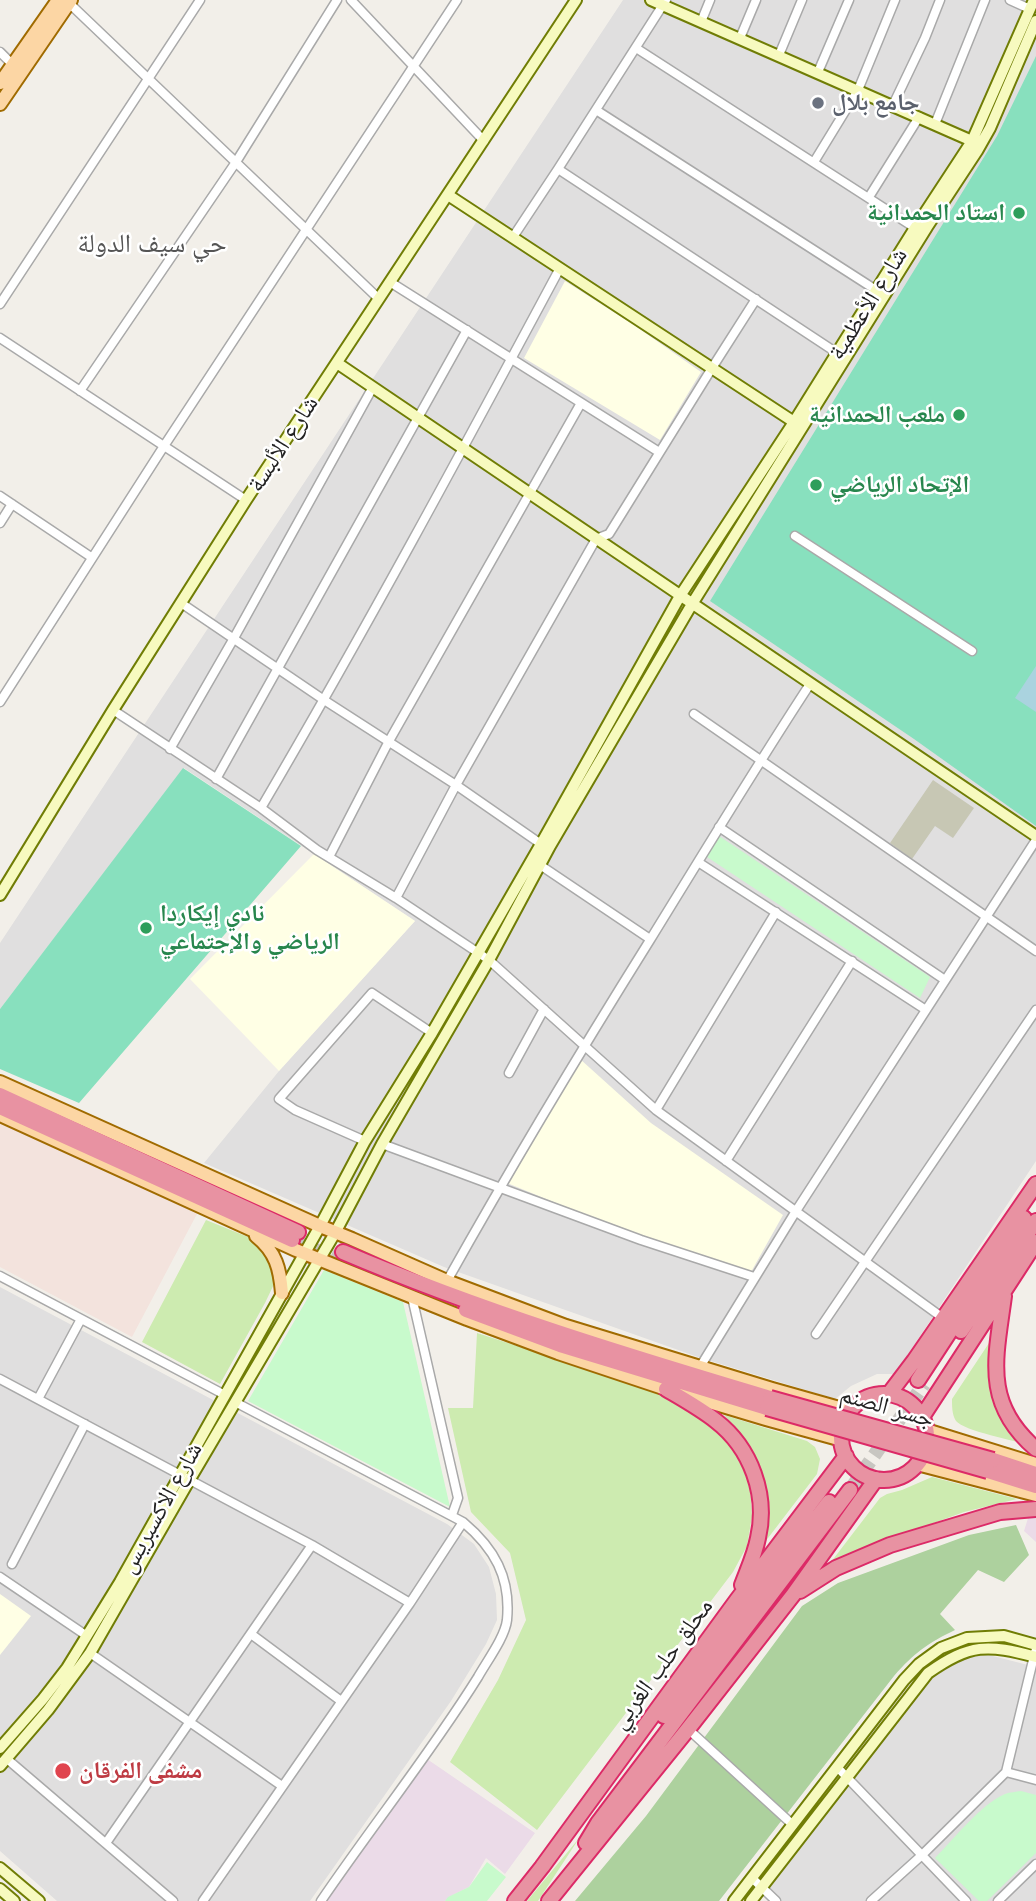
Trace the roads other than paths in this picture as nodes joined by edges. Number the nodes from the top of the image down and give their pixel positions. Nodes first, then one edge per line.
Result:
1 (200, 0) edge
2 (337, 0) edge
3 (351, 0) edge
4 (457, 0) edge
5 (576, 0) edge
6 (651, 0) edge
7 (710, 0) edge
8 (756, 0) edge
9 (802, 0) edge
10 (849, 0) edge
11 (895, 0) edge
12 (940, 0) edge
13 (985, 0) edge
14 (1010, 0) edge
15 (66, 1) edge
16 (665, 3) edge
17 (1032, 5) edge
18 (1036, 21) edge
19 (701, 22) junction
20 (740, 38) junction
21 (636, 48) junction
22 (0, 52) edge
23 (779, 55) junction
24 (13, 65) junction
25 (413, 66) junction
26 (818, 72) junction
27 (148, 79) junction
28 (0, 83) edge
29 (858, 90) junction
30 (0, 104) edge
31 (894, 106) junction
32 (596, 110) junction
33 (919, 117) junction
34 (935, 124) junction
35 (484, 141) junction
36 (972, 141) junction
37 (236, 162) junction
38 (814, 162) junction
39 (558, 169) junction
40 (448, 195) junction
41 (869, 197) junction
42 (915, 228) junction
43 (307, 230) junction
44 (513, 237) junction
45 (560, 268) junction
46 (390, 282) junction
47 (876, 290) junction
48 (379, 299) junction
49 (756, 299) junction
50 (0, 304) edge
51 (467, 330) junction
52 (0, 338) edge
53 (837, 353) junction
54 (511, 359) junction
55 (337, 363) junction
56 (712, 368) junction
57 (373, 387) junction
58 (80, 391) junction
59 (581, 403) junction
60 (418, 418) junction
61 (794, 422) junction
62 (164, 446) junction
63 (463, 449) junction
64 (659, 452) junction
65 (529, 494) junction
66 (0, 496) edge
67 (246, 500) junction
68 (12, 503) junction
69 (0, 523) edge
70 (795, 536) dead end
71 (596, 539) junction
72 (92, 557) junction
73 (680, 596) junction
74 (181, 603) junction
75 (692, 604) junction
76 (234, 638) junction
77 (972, 651) dead end
78 (279, 668) junction
79 (810, 684) junction
80 (324, 700) junction
81 (0, 702) edge
82 (113, 710) junction
83 (694, 714) dead end
84 (389, 741) junction
85 (170, 749) junction
86 (760, 760) junction
87 (216, 779) junction
88 (456, 785) junction
89 (261, 808) junction
90 (719, 827) junction
91 (1036, 838) edge
92 (541, 844) junction
93 (328, 857) junction
94 (698, 862) junction
95 (540, 865) junction
96 (0, 895) edge
97 (396, 898) junction
98 (776, 912) junction
99 (986, 916) junction
100 (650, 939) junction
101 (1036, 951) edge
102 (478, 953) junction
103 (489, 960) junction
104 (852, 961) junction
105 (945, 981) junction
106 (544, 1009) junction
107 (926, 1010) junction
108 (1036, 1010) edge
109 (432, 1032) junction
110 (584, 1046) junction
111 (509, 1073) dead end
112 (0, 1083) edge
113 (0, 1095) edge
114 (0, 1107) edge
115 (656, 1110) junction
116 (0, 1115) edge
117 (365, 1141) junction
118 (382, 1144) junction
119 (726, 1161) junction
120 (1036, 1184) edge
121 (499, 1187) junction
122 (1036, 1200) edge
123 (796, 1211) junction
124 (1036, 1221) edge
125 (242, 1226) junction
126 (320, 1226) junction
127 (335, 1233) junction
128 (1036, 1242) edge
129 (304, 1254) junction
130 (342, 1257) tunnel mouth
131 (318, 1260) junction
132 (865, 1261) junction
133 (0, 1276) edge
134 (754, 1277) junction
135 (447, 1281) junction
136 (1005, 1289) junction
137 (282, 1293) junction
138 (412, 1297) junction
139 (943, 1318) junction
140 (81, 1319) junction
141 (816, 1334) dead end
142 (562, 1340) junction
143 (699, 1367) junction
144 (0, 1379) edge
145 (666, 1389) junction
146 (889, 1394) junction
147 (225, 1395) junction
148 (38, 1399) junction
149 (235, 1402) junction
150 (850, 1410) junction
151 (924, 1423) junction
152 (85, 1424) junction
153 (842, 1440) junction
154 (1036, 1449) edge
155 (846, 1456) junction
156 (917, 1464) junction
157 (1036, 1464) edge
158 (990, 1466) junction
159 (1036, 1474) edge
160 (185, 1477) junction
161 (876, 1479) junction
162 (1036, 1486) edge
163 (1036, 1495) edge
164 (1036, 1509) edge
165 (452, 1515) junction
166 (463, 1522) junction
167 (312, 1545) junction
168 (12, 1564) dead end
169 (0, 1577) edge
170 (793, 1595) junction
171 (737, 1600) junction
172 (410, 1603) junction
173 (251, 1634) junction
174 (87, 1636) junction
175 (1035, 1652) edge
176 (90, 1653) junction
177 (341, 1701) junction
178 (190, 1721) junction
179 (688, 1729) junction
180 (0, 1748) edge
181 (4, 1762) edge
182 (837, 1767) junction
183 (1006, 1772) junction
184 (847, 1777) junction
185 (1036, 1780) edge
186 (282, 1786) junction
187 (793, 1825) junction
188 (106, 1843) junction
189 (922, 1855) junction
190 (1036, 1864) edge
191 (542, 1867) junction
192 (0, 1868) edge
193 (752, 1878) junction
194 (562, 1884) junction
195 (762, 1886) junction
196 (744, 1888) junction
197 (0, 1889) edge
198 (754, 1900) edge
199 (14, 1901) edge
200 (39, 1901) edge
201 (173, 1901) edge
202 (203, 1901) edge
203 (321, 1901) edge
204 (515, 1901) edge
205 (549, 1901) edge
206 (734, 1901) edge
207 (776, 1901) edge
208 (871, 1901) edge
209 (966, 1901) edge
210 (998, 1901) edge

1 - 27 street
2 - 37 street
3 - 25 street
4 - 25 street
5 - 35 street, شارع الألبسة
6 - 16 street
7 - 19 street
8 - 20 street
9 - 23 street
10 - 26 street
11 - 29 street
12 - 31 street
13 - 34 street
14 - 17 street
15 - 24 main road
15 - 27 street
15 - 30 main road
16 - 19 street
16 - 21 street
17 - 36 street, شارع الأعظمية
18 - 75 street
19 - 20 street
20 - 23 street
21 - 32 street
21 - 38 street
22 - 24 street
23 - 26 street
24 - 28 main road
25 - 35 street
25 - 43 street
26 - 29 street
27 - 37 street
27 - 50 street
29 - 31 street
29 - 38 street
31 - 33 street
32 - 39 street
32 - 47 street
33 - 34 street
33 - 41 street
34 - 36 street
35 - 40 street, شارع الألبسة
36 - 42 street, شارع الأعظمية
37 - 43 street
37 - 58 street
38 - 41 street
39 - 44 street
39 - 49 street
40 - 44 street
40 - 46 street, شارع الألبسة
41 - 42 street
42 - 47 street, شارع الأعظمية
43 - 48 street
43 - 62 street
44 - 45 street
45 - 54 street
45 - 56 street
46 - 48 street, شارع الألبسة
46 - 51 street
47 - 53 street, شارع الأعظمية
48 - 55 street, شارع الألبسة
49 - 53 street
49 - 56 street
51 - 54 street
51 - 60 street
52 - 58 street
53 - 61 street, شارع الأعظمية
54 - 59 street
54 - 63 street
55 - 57 street
55 - 67 street, شارع الألبسة
56 - 61 street
56 - 64 street
57 - 60 street
57 - 76 street
58 - 62 street
59 - 64 street
59 - 65 street
60 - 63 street
60 - 78 street
61 - 73 street, شارع الأعظمية
62 - 67 street
62 - 72 street
63 - 65 street
63 - 80 street
64 - 71 street
65 - 71 street
65 - 84 street
66 - 68 street
67 - 74 street, شارع الألبسة
68 - 69 street
68 - 72 street
70 - 77 street
71 - 73 street
71 - 88 street
72 - 81 street
73 - 75 street
73 - 92 street, شارع الأعظمية
74 - 76 street
74 - 82 street, شارع الألبسة
75 - 79 street
75 - 95 street
76 - 78 street
76 - 85 street
78 - 80 street
78 - 87 street
79 - 86 street
79 - 91 street
80 - 84 street
80 - 89 street
82 - 85 street
82 - 96 street, شارع الألبسة
83 - 86 street
84 - 88 street
84 - 93 street
85 - 87 street
86 - 90 street
86 - 99 street
87 - 89 street
88 - 92 street
88 - 97 street
89 - 93 street
90 - 94 street
90 - 105 street
91 - 99 street
92 - 102 street, شارع الأعظمية
93 - 97 street
94 - 98 street
94 - 100 street
95 - 100 street
95 - 103 street
97 - 102 street
98 - 104 street
98 - 115 street
99 - 101 street
99 - 105 street
100 - 110 street
102 - 103 street
102 - 109 street, شارع الاكسبريس
103 - 106 street
103 - 118 street
104 - 107 street
104 - 119 street
105 - 107 street
106 - 110 street
106 - 111 street
107 - 123 street
108 - 132 street
109 - 117 street, شارع الاكسبريس
109 - 117 street
110 - 115 street
110 - 121 street
112 - 126 main road
113 - 114 highway
115 - 119 street
116 - 125 main road
117 - 126 street, شارع الاكسبريس
118 - 121 street
118 - 127 street
119 - 123 street
120 - 139 highway
121 - 134 street
121 - 135 street
122 - 124 highway
123 - 132 street
123 - 134 street
125 - 129 main road
125 - 137 main road
126 - 127 main road
126 - 129 street, شارع الاكسبريس
127 - 131 street
127 - 135 main road
128 - 136 highway
129 - 131 main road
129 - 137 street, شارع الاكسبريس
130 - 142 highway, جسر الصنم
131 - 138 main road
131 - 149 street
132 - 139 street
132 - 141 street
133 - 140 street
134 - 143 street
135 - 142 main road
136 - 151 highway
136 - 154 highway
137 - 147 street, شارع الاكسبريس
138 - 142 main road
138 - 165 street
139 - 146 highway
140 - 147 street
140 - 148 street
142 - 143 main road
142 - 145 main road
142 - 158 highway, جسر الصنم, bridge
143 - 150 main road
144 - 148 street
145 - 153 main road
145 - 171 highway
146 - 150 highway
146 - 151 highway
147 - 160 street, شارع الاكسبريس
148 - 152 street
149 - 160 street
149 - 165 street
150 - 153 highway
151 - 156 highway
151 - 157 main road
152 - 160 street
152 - 168 street
153 - 155 highway
155 - 161 highway
155 - 171 highway, محلق حلب الغربي
156 - 161 highway
156 - 163 main road
158 - 159 highway
158 - 162 highway
160 - 167 street
160 - 174 street, شارع الاكسبريس
160 - 176 street
161 - 170 highway
164 - 170 highway
165 - 166 street
166 - 172 street
166 - 203 street
167 - 172 street
167 - 173 street
169 - 174 street
170 - 179 highway
171 - 191 highway, محلق حلب الغربي
172 - 177 street
173 - 177 street
173 - 178 street
174 - 180 street, شارع الاكسبريس
175 - 182 street
175 - 183 street
175 - 184 street
176 - 178 street
176 - 181 street
177 - 186 street
178 - 186 street
178 - 188 street
179 - 187 street
179 - 194 highway
181 - 188 street
182 - 184 street
182 - 187 street
183 - 185 street
183 - 189 street
184 - 189 street
184 - 195 street
186 - 202 street
187 - 193 street
188 - 201 street
189 - 208 street
189 - 209 street
190 - 210 street
191 - 194 highway
191 - 204 highway, محلق حلب الغربي
192 - 200 street
193 - 195 street
193 - 196 street
194 - 205 highway
195 - 198 street
195 - 207 street
196 - 198 street
196 - 206 street
197 - 199 street

